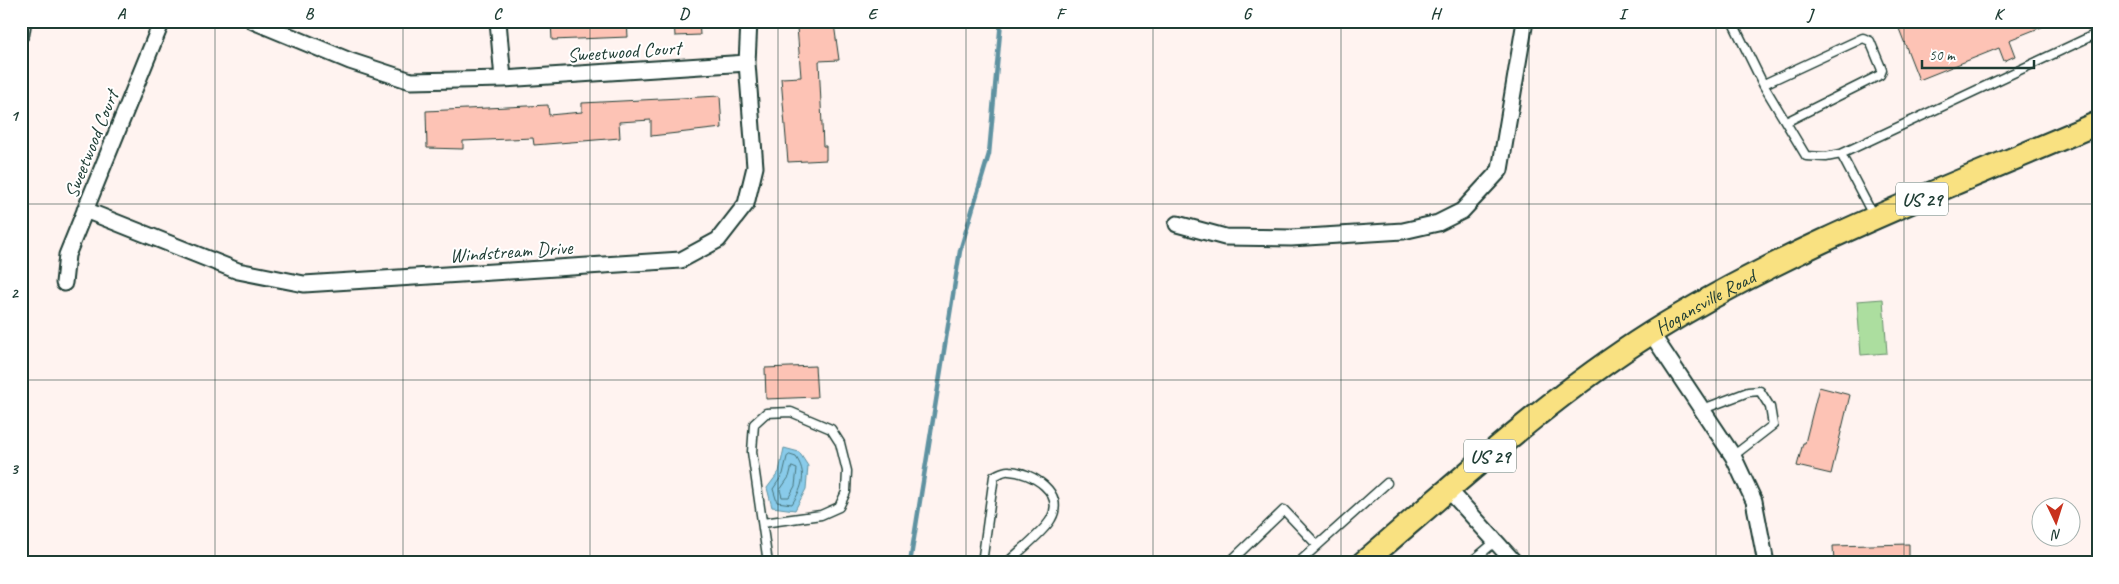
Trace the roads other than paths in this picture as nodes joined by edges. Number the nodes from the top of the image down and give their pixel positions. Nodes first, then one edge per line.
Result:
1 (23, 21) edge
2 (162, 21) edge
3 (253, 21) edge
4 (498, 21) edge
5 (749, 21) edge
6 (1525, 21) edge
7 (1732, 21) edge
8 (2098, 33) edge
9 (21, 34) edge
10 (747, 63) junction
11 (503, 79) junction
12 (1764, 84) junction
13 (1786, 122) junction
14 (2098, 123) edge
15 (1841, 154) junction
16 (85, 210) junction
17 (1875, 219) junction
18 (1177, 224) dead end
19 (64, 283) dead end
20 (1651, 333) junction
21 (1703, 409) junction
22 (1733, 456) junction
23 (1387, 483) dead end
24 (1450, 490) junction
25 (763, 523) junction
26 (1496, 541) junction
27 (1317, 545) junction
28 (768, 563) edge
29 (982, 563) edge
30 (1007, 563) edge
31 (1237, 563) edge
32 (1298, 563) edge
33 (1363, 563) edge
34 (1470, 563) edge
35 (1515, 563) edge
36 (1766, 563) edge

1 - 9 street
2 - 16 street, Sweetwood Court
3 - 11 street, Sweetwood Court
4 - 11 street
5 - 10 street, Windstream Drive
6 - 18 street
7 - 12 lane
8 - 15 lane
10 - 11 street, Sweetwood Court
10 - 16 street, Windstream Drive
12 - 13 lane
12 - 13 lane
13 - 15 lane
14 - 17 main road, Hogansville Road / US 29
15 - 17 lane
16 - 19 street, Sweetwood Court
17 - 20 main road, Hogansville Road / US 29
20 - 21 street
20 - 24 main road, Hogansville Road / US 29
21 - 22 street
21 - 22 lane
22 - 36 street
23 - 27 lane
24 - 26 street
24 - 33 main road, Hogansville Road / US 29
25 - 25 lane
25 - 28 lane
26 - 34 lane
26 - 35 street
27 - 31 lane
27 - 32 lane
29 - 30 lane

